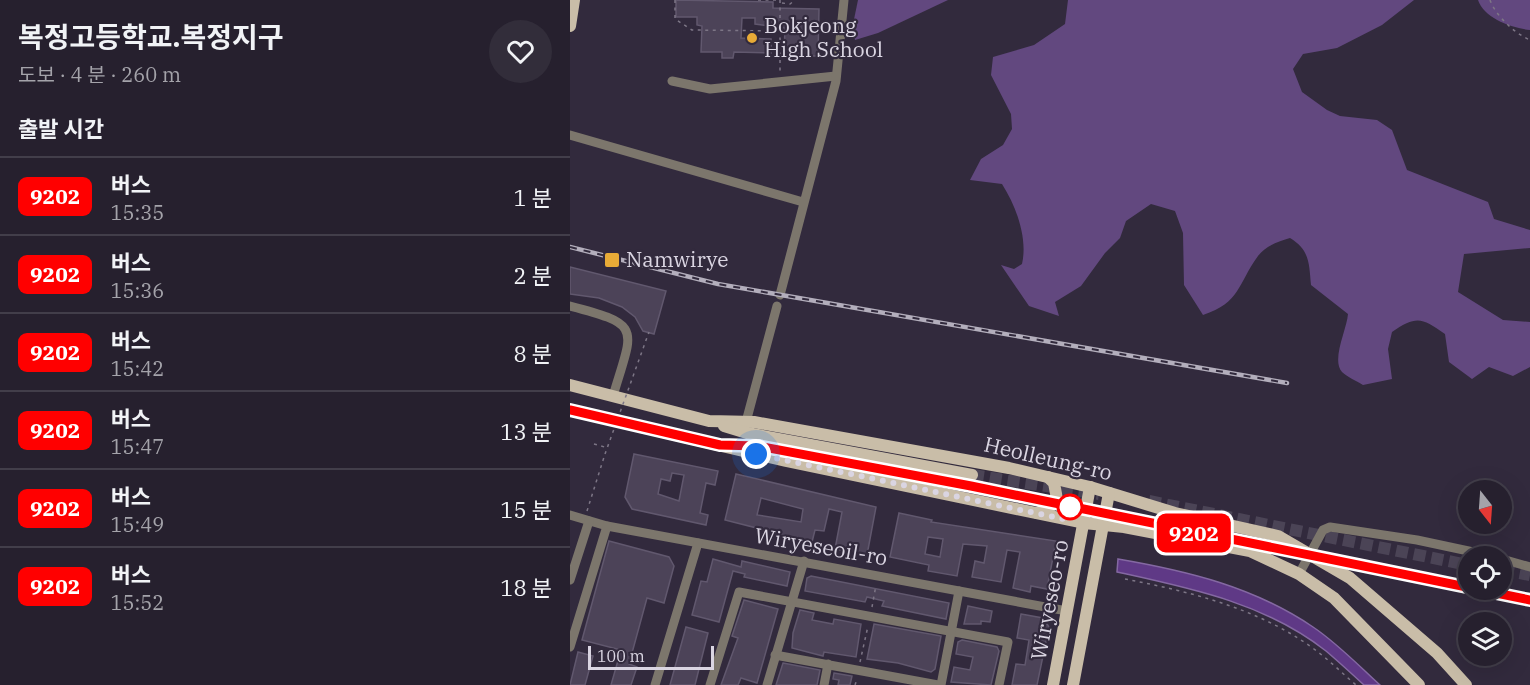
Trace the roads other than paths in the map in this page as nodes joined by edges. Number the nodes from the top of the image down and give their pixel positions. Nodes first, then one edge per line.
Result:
1 (574, 0) edge
2 (844, 0) edge
3 (570, 26) edge
4 (837, 76) junction
5 (672, 81) dead end
6 (570, 135) edge
7 (803, 202) junction
8 (780, 295) dead end
9 (570, 306) edge
10 (777, 306) dead end
11 (570, 385) edge
12 (614, 396) junction
13 (570, 410) edge
14 (709, 421) junction
15 (746, 422) junction
16 (720, 445) junction
17 (1048, 477) junction
18 (1090, 487) junction
19 (1109, 493) junction
20 (1037, 513) junction
21 (570, 515) edge
22 (587, 520) junction
23 (1084, 523) junction
24 (607, 526) junction
25 (1103, 527) junction
26 (698, 543) junction
27 (1458, 549) edge
28 (1310, 554) junction
29 (804, 561) junction
30 (1512, 562) edge
31 (1530, 567) edge
32 (1299, 574) junction
33 (570, 580) edge
34 (958, 591) junction
35 (792, 602) junction
36 (1067, 611) junction
37 (951, 631) junction
38 (570, 647) edge
39 (776, 655) junction
40 (828, 664) junction
41 (887, 680) edge
42 (655, 685) edge
43 (710, 685) edge
44 (767, 685) edge
45 (824, 685) edge
46 (939, 685) edge
47 (999, 685) edge
48 (1053, 685) edge
49 (1073, 685) edge
50 (1419, 685) edge
51 (1466, 685) edge

1 - 3 main road
2 - 4 street
4 - 5 street
4 - 7 street
6 - 7 street
7 - 8 street
9 - 12 street
10 - 15 street
11 - 12 main road, Heolleung-ro
12 - 14 main road, Heolleung-ro
13 - 16 main road
14 - 15 main road, Heolleung-ro
14 - 16 main road
15 - 17 main road, Heolleung-ro
16 - 20 main road
17 - 18 main road, Heolleung-ro
17 - 20 main road
18 - 19 main road, Heolleung-ro
18 - 23 main road, Wiryeseo-ro
19 - 25 main road, Wiryeseo-ro
19 - 28 main road, Heolleung-ro
20 - 23 main road
21 - 22 street, Wiryeseoil-ro
22 - 24 street, Wiryeseoil-ro
22 - 33 street
23 - 25 main road
23 - 36 main road, Wiryeseo-ro
24 - 26 street, Wiryeseoil-ro
24 - 38 street
25 - 32 main road
25 - 49 main road, Wiryeseo-ro
26 - 29 street, Wiryeseoil-ro
26 - 42 street
27 - 28 street
28 - 32 street
28 - 51 main road, Heolleung-ro
29 - 34 street, Wiryeseoil-ro
29 - 35 street
30 - 31 street
32 - 50 main road
34 - 36 street, Wiryeseoil-ro
34 - 37 street
35 - 37 street
35 - 39 street
35 - 43 street
36 - 48 main road, Wiryeseo-ro
37 - 46 street
37 - 47 street
39 - 40 street
39 - 44 street
40 - 41 street
40 - 45 street
41 - 46 street

